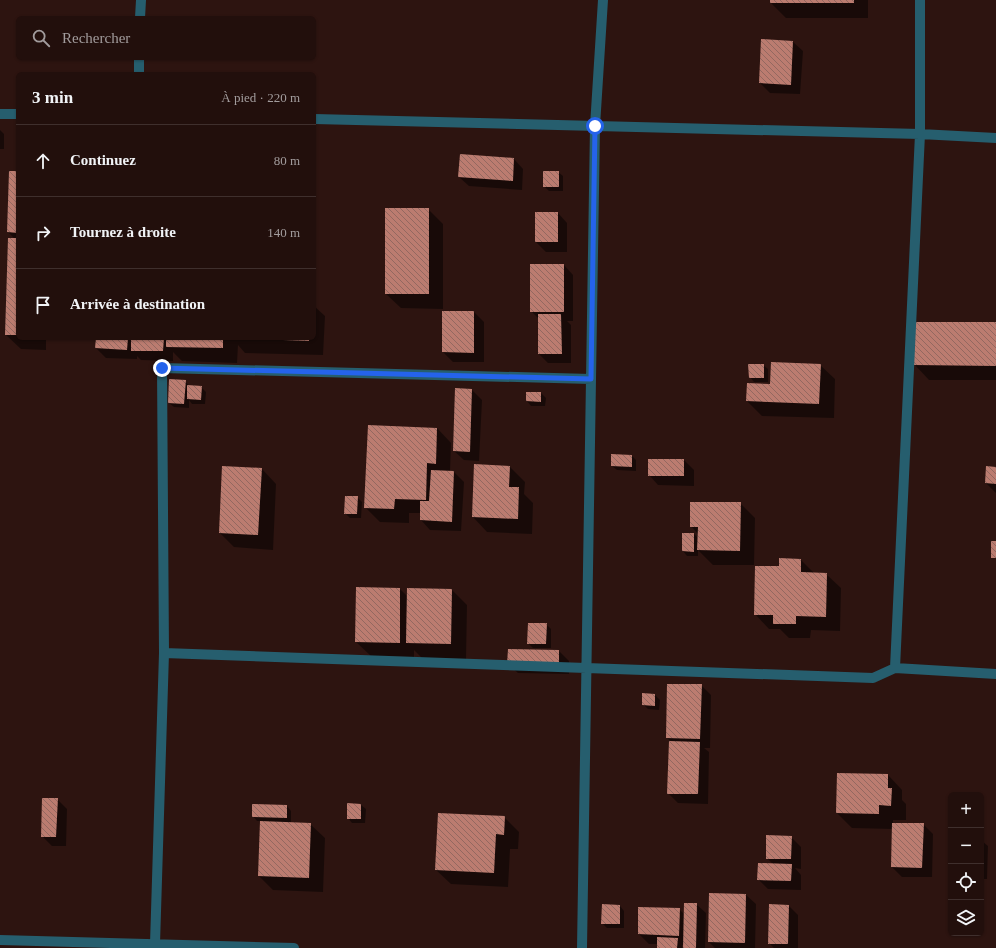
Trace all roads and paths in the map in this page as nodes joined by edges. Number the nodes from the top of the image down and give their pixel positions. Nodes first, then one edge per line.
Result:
1 (141, 0) edge
2 (603, 0) edge
3 (920, 0) edge
4 (140, 16) edge
5 (139, 60) edge
6 (139, 72) edge
7 (0, 114) edge
8 (16, 114) edge
9 (316, 119) edge
10 (595, 126) junction
11 (920, 134) junction
12 (996, 138) edge
13 (591, 379) junction
14 (164, 653) junction
15 (586, 668) junction
16 (895, 668) junction
17 (996, 674) edge
18 (0, 940) edge
19 (155, 944) junction
20 (294, 948) edge
21 (582, 948) edge

1 - 4 street
2 - 10 street
3 - 11 street
5 - 6 street
7 - 8 street
9 - 10 street
10 - 11 street
10 - 13 street
11 - 12 street
11 - 16 street
13 - 14 street
13 - 15 street
14 - 15 street
14 - 19 street
15 - 16 street
15 - 21 street
16 - 17 street
18 - 19 street
19 - 20 street

